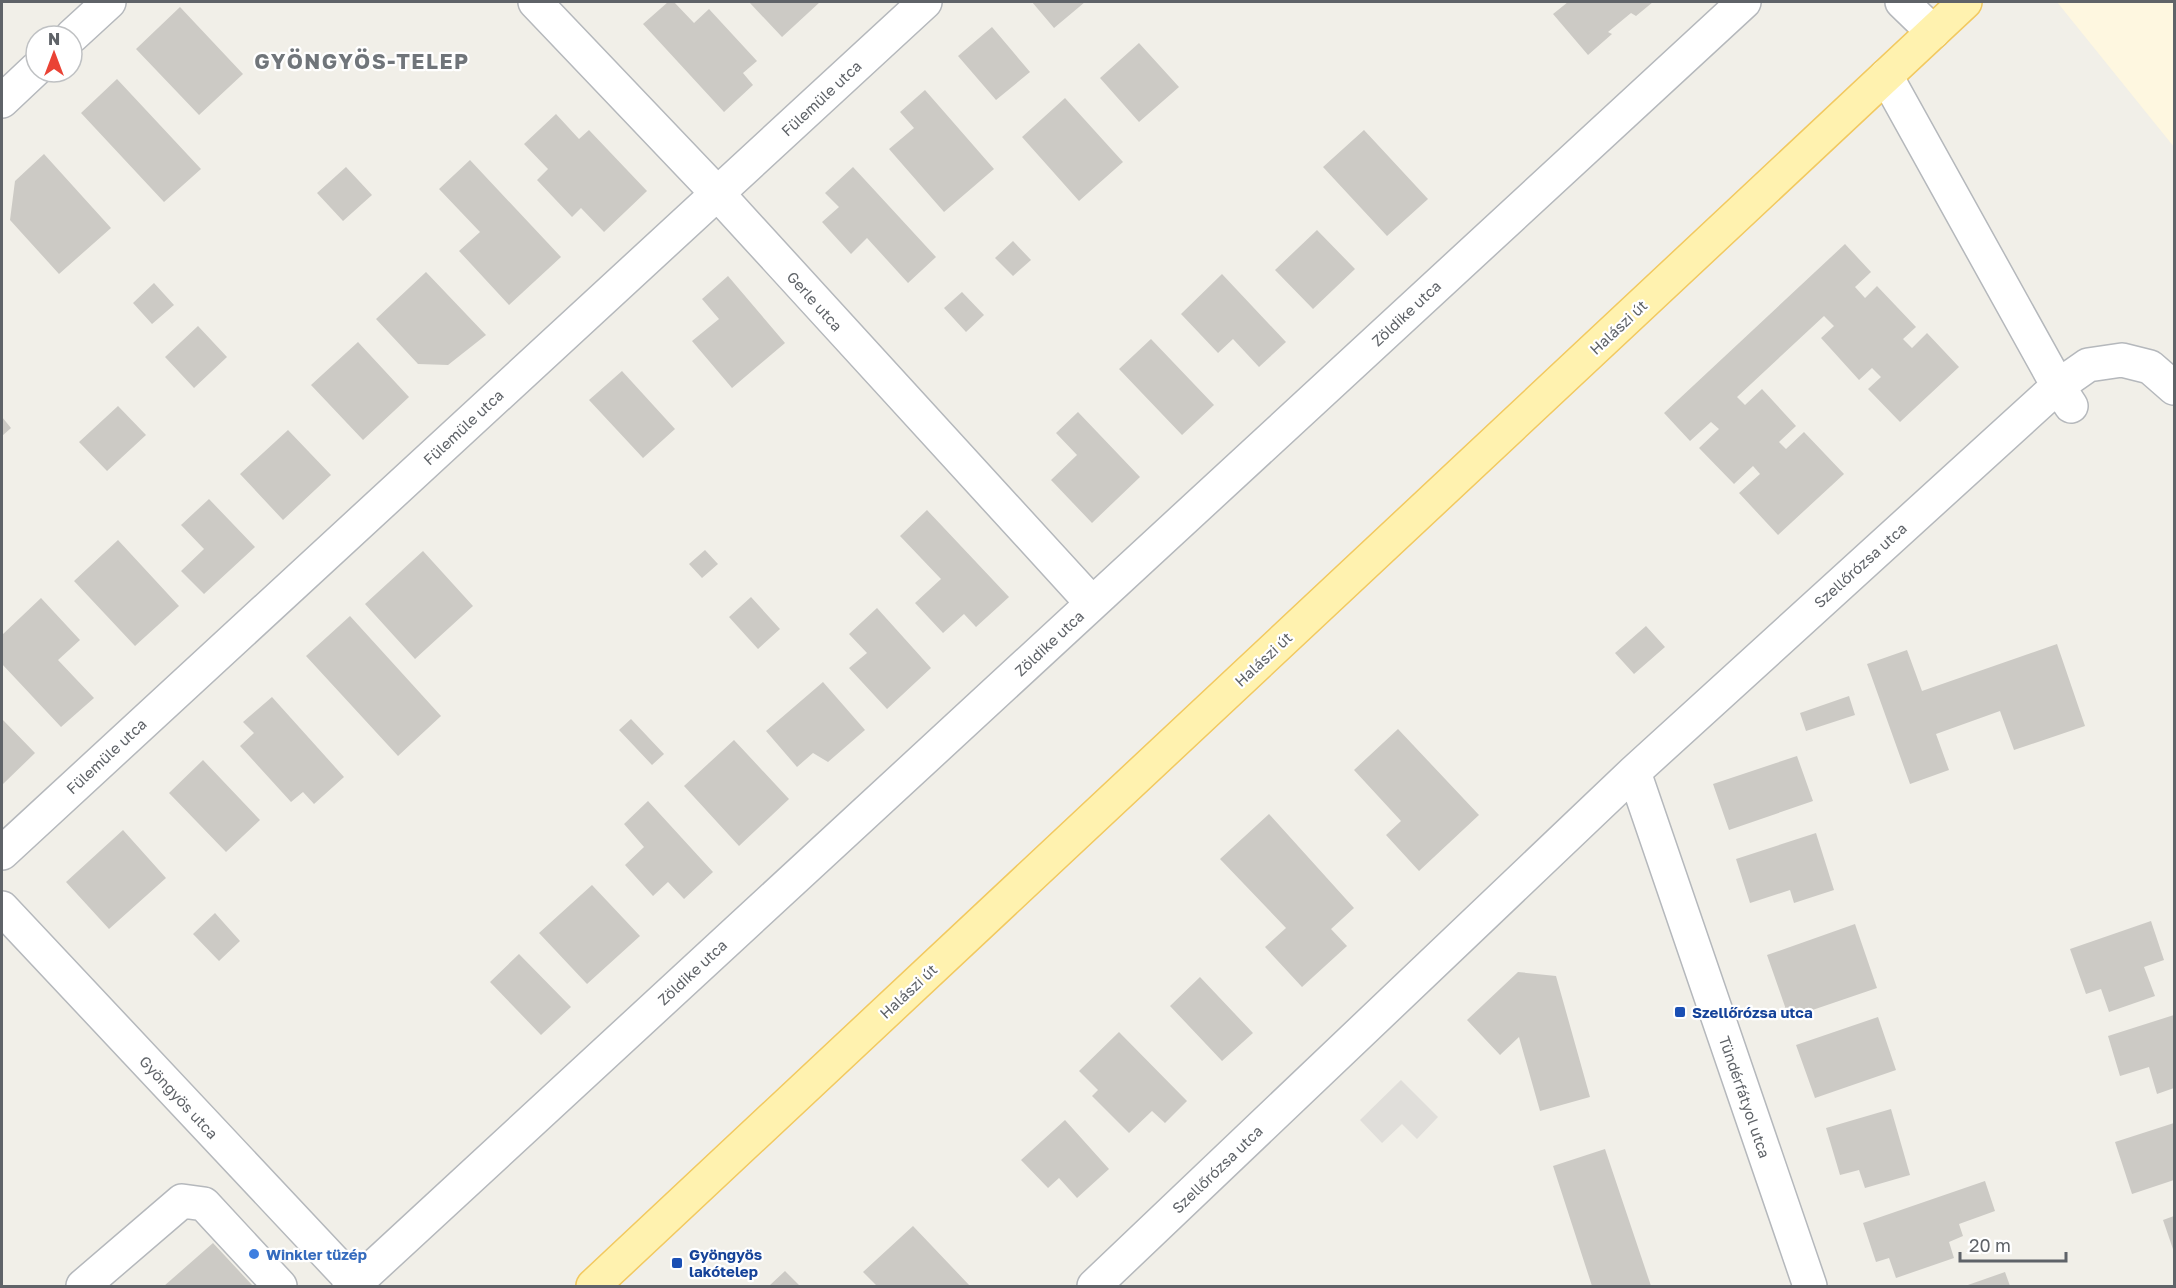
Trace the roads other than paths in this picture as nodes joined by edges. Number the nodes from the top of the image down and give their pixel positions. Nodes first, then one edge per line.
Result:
1 (109, 2) edge
2 (535, 2) edge
3 (925, 2) edge
4 (1744, 2) edge
5 (1902, 2) edge
6 (1965, 2) edge
7 (84, 25) edge
8 (1934, 32) junction
9 (1886, 76) junction
10 (24, 80) edge
11 (2, 101) edge
12 (717, 193) junction
13 (2175, 388) edge
14 (2064, 396) junction
15 (1092, 603) junction
16 (1634, 772) junction
17 (2, 853) edge
18 (2, 908) edge
19 (354, 1286) edge
20 (83, 1287) edge
21 (280, 1287) edge
22 (593, 1287) edge
23 (1094, 1287) edge
24 (1810, 1287) edge

1 - 7 street
2 - 12 street, Gerle utca
3 - 12 street, Fülemüle utca
4 - 15 street, Zöldike utca
5 - 8 street
6 - 8 main road, Halászi út
8 - 9 main road, Halászi út
9 - 14 street
9 - 22 main road, Halászi út
10 - 11 street
12 - 15 street, Gerle utca
12 - 17 street, Fülemüle utca
13 - 14 street, Szellőrózsa utca
14 - 16 street, Szellőrózsa utca
15 - 19 street, Zöldike utca
16 - 23 street, Szellőrózsa utca
16 - 24 street, Tündérfátyol utca
18 - 19 street, Gyöngyös utca
20 - 21 street

